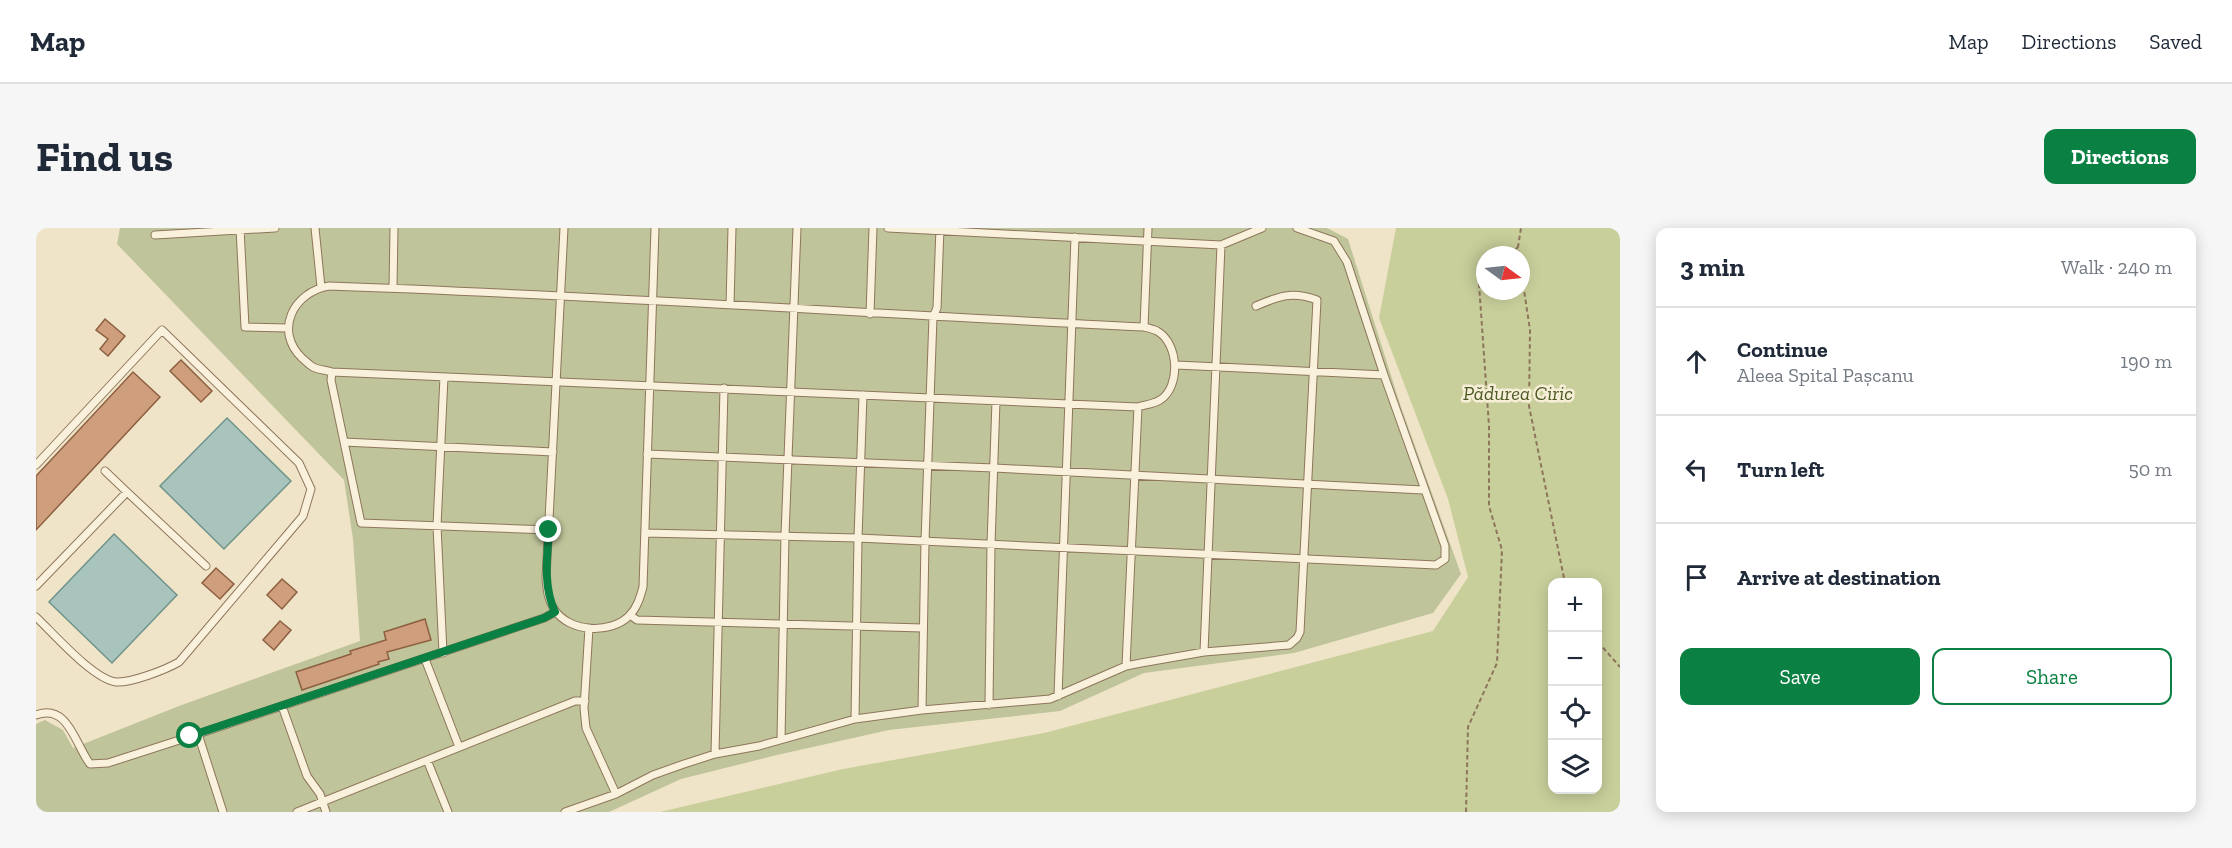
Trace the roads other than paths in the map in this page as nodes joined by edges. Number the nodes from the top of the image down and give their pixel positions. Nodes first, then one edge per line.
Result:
1 (275, 228) edge
2 (315, 228) edge
3 (394, 228) edge
4 (564, 228) edge
5 (655, 228) edge
6 (732, 228) edge
7 (797, 228) edge
8 (873, 228) edge
9 (888, 228) edge
10 (1148, 228) edge
11 (1262, 228) edge
12 (1297, 228) edge
13 (240, 229) edge
14 (940, 229) edge
15 (155, 235) dead end
16 (1074, 237) junction
17 (1148, 241) junction
18 (1221, 245) junction
19 (321, 287) junction
20 (393, 288) junction
21 (561, 295) junction
22 (652, 300) junction
23 (730, 305) junction
24 (1256, 306) dead end
25 (794, 309) junction
26 (870, 314) junction
27 (933, 317) junction
28 (1071, 324) junction
29 (1144, 327) junction
30 (288, 328) junction
31 (1176, 365) junction
32 (1217, 368) junction
33 (332, 372) junction
34 (1313, 373) junction
35 (1384, 375) junction
36 (444, 377) junction
37 (556, 381) junction
38 (649, 385) junction
39 (724, 388) junction
40 (790, 392) junction
41 (863, 395) junction
42 (929, 398) junction
43 (996, 401) junction
44 (1068, 404) junction
45 (1138, 407) junction
46 (344, 442) junction
47 (440, 447) junction
48 (553, 452) junction
49 (647, 454) junction
50 (722, 457) junction
51 (788, 459) junction
52 (860, 462) junction
53 (36, 465) edge
54 (928, 465) junction
55 (994, 468) junction
56 (105, 471) dead end
57 (1065, 472) junction
58 (1135, 476) junction
59 (1212, 480) junction
60 (1308, 484) junction
61 (1424, 490) junction
62 (127, 492) junction
63 (437, 526) junction
64 (549, 530) junction
65 (645, 533) junction
66 (720, 534) junction
67 (785, 535) junction
68 (858, 538) junction
69 (925, 541) junction
70 (991, 544) junction
71 (1063, 548) junction
72 (1131, 551) junction
73 (1209, 554) junction
74 (1303, 560) junction
75 (206, 566) dead end
76 (36, 586) edge
77 (555, 612) junction
78 (630, 615) junction
79 (36, 617) edge
80 (718, 623) junction
81 (783, 624) junction
82 (856, 626) junction
83 (923, 627) junction
84 (589, 628) junction
85 (1204, 652) junction
86 (443, 653) junction
87 (425, 659) junction
88 (1126, 666) junction
89 (1058, 696) junction
90 (585, 701) junction
91 (989, 705) junction
92 (282, 706) junction
93 (922, 710) junction
94 (36, 715) edge
95 (855, 719) junction
96 (198, 734) junction
97 (781, 740) junction
98 (459, 747) junction
99 (715, 754) junction
100 (427, 760) junction
101 (616, 794) junction
102 (322, 802) junction
103 (223, 812) edge
104 (297, 812) edge
105 (326, 812) edge
106 (448, 812) edge
107 (565, 812) edge

1 - 13 lane
2 - 19 lane
3 - 20 lane
4 - 21 lane
5 - 22 lane
6 - 23 lane
7 - 25 lane
8 - 26 lane
9 - 14 lane
10 - 17 lane
11 - 18 lane
12 - 35 lane
13 - 15 lane
13 - 30 lane
14 - 16 lane
14 - 27 lane
16 - 17 lane
16 - 28 lane
17 - 18 lane
17 - 29 lane
18 - 32 lane
19 - 20 lane
19 - 30 lane
20 - 21 lane
21 - 22 lane
21 - 37 lane
22 - 23 lane
22 - 38 lane
23 - 25 lane
24 - 34 lane
25 - 26 lane
25 - 40 lane
26 - 27 lane
27 - 28 lane
27 - 42 lane
28 - 29 lane
28 - 44 lane
29 - 31 lane
30 - 33 lane
31 - 32 lane
31 - 45 lane
32 - 34 lane
32 - 59 lane
33 - 36 lane
33 - 46 lane
34 - 35 lane
34 - 60 lane
35 - 61 lane
36 - 37 lane
36 - 47 lane
37 - 38 lane
37 - 48 lane
38 - 39 lane
38 - 49 lane
39 - 40 lane
39 - 50 lane
40 - 41 lane
40 - 51 lane
41 - 42 lane
41 - 52 lane
42 - 43 lane
42 - 54 lane
43 - 44 lane
43 - 55 lane
44 - 45 lane
44 - 57 lane
45 - 58 lane
46 - 47 lane
46 - 63 lane
47 - 48 lane
47 - 63 lane
48 - 64 lane
49 - 50 lane
49 - 65 lane
50 - 51 lane
50 - 66 lane
51 - 52 lane
51 - 67 lane
52 - 54 lane
52 - 68 lane
53 - 79 lane
54 - 55 lane
54 - 69 lane
55 - 57 lane
55 - 70 lane
56 - 62 lane
57 - 58 lane
57 - 71 lane
58 - 59 lane
58 - 72 lane
59 - 60 lane
59 - 73 lane
60 - 61 lane
60 - 74 lane
61 - 74 lane
62 - 75 lane
62 - 76 lane
63 - 64 lane
63 - 86 lane
64 - 77 lane
65 - 66 lane
65 - 78 lane
66 - 67 lane
66 - 80 lane
67 - 68 lane
67 - 81 lane
68 - 69 lane
68 - 82 lane
69 - 70 lane
69 - 83 lane
70 - 71 lane
70 - 91 lane
71 - 72 lane
71 - 89 lane
72 - 73 lane
72 - 88 lane
73 - 74 lane
73 - 85 lane
74 - 85 lane
77 - 84 lane
77 - 86 lane
78 - 80 lane
78 - 84 lane
80 - 81 lane
80 - 99 lane
81 - 82 lane
81 - 97 lane
82 - 83 lane
82 - 95 lane
83 - 93 lane
84 - 90 lane
85 - 88 lane
86 - 87 lane
87 - 92 lane
87 - 98 lane
88 - 89 lane
89 - 91 lane
90 - 98 lane
90 - 101 lane
91 - 93 lane
92 - 96 lane
92 - 102 lane
93 - 95 lane
94 - 96 lane
95 - 97 lane
96 - 103 lane
97 - 99 lane
98 - 100 lane
99 - 101 lane
100 - 102 lane
100 - 106 lane
101 - 107 lane
102 - 104 lane
102 - 105 lane

